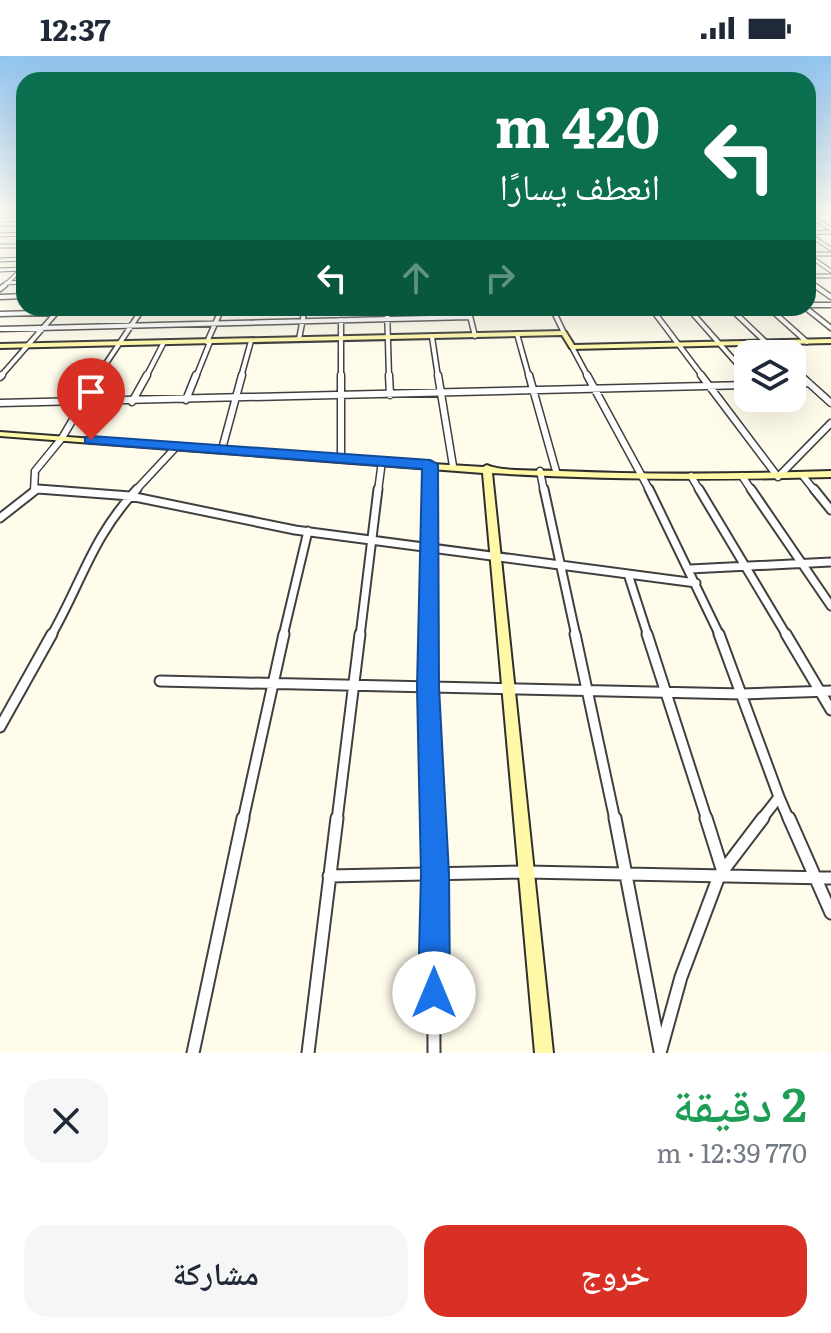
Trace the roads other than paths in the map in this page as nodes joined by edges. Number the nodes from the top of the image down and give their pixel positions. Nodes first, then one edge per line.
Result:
1 (16, 275) edge
2 (16, 282) edge
3 (0, 283) edge
4 (7, 283) junction
5 (0, 289) edge
6 (53, 316) edge
7 (138, 316) edge
8 (218, 316) edge
9 (304, 316) edge
10 (556, 316) edge
11 (658, 316) edge
12 (695, 316) edge
13 (738, 316) edge
14 (778, 316) edge
15 (470, 317) joint
16 (387, 319) junction
17 (341, 320) junction
18 (303, 321) junction
19 (215, 323) junction
20 (132, 326) junction
21 (0, 329) edge
22 (43, 329) junction
23 (564, 333) junction
24 (517, 334) junction
25 (475, 336) junction
26 (432, 337) junction
27 (388, 338) junction
28 (299, 339) junction
29 (341, 339) junction
30 (763, 340) edge
31 (251, 341) junction
32 (831, 341) edge
33 (209, 342) junction
34 (807, 342) joint
35 (120, 343) junction
36 (719, 343) junction
37 (734, 343) edge
38 (163, 344) junction
39 (680, 344) junction
40 (29, 345) junction
41 (0, 346) edge
42 (572, 347) junction
43 (734, 360) edge
44 (0, 377) edge
45 (806, 380) edge
46 (806, 383) edge
47 (809, 383) junction
48 (734, 385) edge
49 (711, 386) junction
50 (595, 389) junction
51 (533, 390) junction
52 (441, 393) junction
53 (390, 395) junction
54 (341, 396) junction
55 (235, 399) junction
56 (186, 400) junction
57 (132, 402) junction
58 (0, 403) edge
59 (80, 403) junction
60 (831, 403) edge
61 (831, 423) edge
62 (0, 434) edge
63 (62, 438) junction
64 (177, 446) junction
65 (222, 449) junction
66 (341, 458) junction
67 (382, 461) junction
68 (430, 464) junction
69 (453, 466) junction
70 (487, 468) junction
71 (540, 471) junction
72 (556, 471) junction
73 (831, 474) edge
74 (643, 475) junction
75 (691, 476) junction
76 (742, 476) junction
77 (803, 476) junction
78 (778, 477) junction
79 (37, 489) junction
80 (130, 496) junction
81 (831, 510) edge
82 (0, 518) edge
83 (308, 531) junction
84 (372, 540) junction
85 (430, 548) junction
86 (495, 557) junction
87 (831, 562) edge
88 (802, 564) junction
89 (561, 565) junction
90 (746, 567) junction
91 (690, 569) junction
92 (628, 574) junction
93 (696, 583) junction
94 (831, 606) edge
95 (160, 681) dead end
96 (272, 683) junction
97 (351, 685) junction
98 (428, 687) junction
99 (508, 688) junction
100 (587, 690) junction
101 (820, 691) junction
102 (831, 691) edge
103 (665, 692) junction
104 (742, 694) junction
105 (831, 710) edge
106 (0, 727) edge
107 (779, 797) junction
108 (526, 872) junction
109 (435, 874) junction
110 (627, 874) junction
111 (721, 874) junction
112 (329, 876) junction
113 (815, 878) junction
114 (831, 878) edge
115 (831, 913) edge
116 (193, 1053) edge
117 (308, 1053) edge
118 (434, 1053) edge
119 (544, 1053) edge
120 (661, 1053) edge

1 - 4 street
2 - 4 street
3 - 4 street
4 - 5 street
6 - 22 street
7 - 20 street
8 - 19 street
9 - 18 street
10 - 23 street
11 - 39 street
12 - 36 street
13 - 30 street
14 - 34 street
15 - 16 street
15 - 25 street
16 - 17 street
16 - 27 street
17 - 18 street
17 - 29 street
18 - 19 street
18 - 28 street
19 - 20 street
19 - 33 street
20 - 22 street
20 - 35 street
21 - 22 street
22 - 40 street
23 - 24 street
23 - 42 street
24 - 25 street
24 - 51 street
25 - 26 street
26 - 27 street
26 - 52 street
27 - 29 street
27 - 53 street
28 - 29 street
28 - 31 street
29 - 54 street
31 - 33 street
31 - 55 street
32 - 34 street
33 - 38 street
33 - 56 street
35 - 38 street
35 - 40 street
35 - 59 street
36 - 37 street
36 - 39 street
36 - 43 street
38 - 57 street
39 - 42 street
39 - 49 street
40 - 41 street
40 - 44 street
42 - 50 street
45 - 47 street
46 - 47 street
47 - 60 street
48 - 49 street
49 - 50 street
49 - 78 street
50 - 51 street
50 - 74 street
51 - 52 street
51 - 72 street
52 - 53 street
52 - 69 street
53 - 54 street
54 - 55 street
54 - 66 street
55 - 56 street
55 - 65 street
56 - 57 street
57 - 59 street
58 - 59 street
59 - 63 street
61 - 78 street
62 - 63 street
63 - 64 street
63 - 79 street
64 - 65 street
64 - 80 street
65 - 66 street
66 - 67 street
67 - 68 street
67 - 84 street
68 - 69 street
68 - 85 street
69 - 70 street
70 - 71 street
70 - 86 street
71 - 72 street
71 - 89 street
72 - 74 street
73 - 77 street
74 - 75 street
74 - 91 street
75 - 76 street
75 - 90 street
76 - 78 street
76 - 88 street
77 - 78 street
77 - 81 street
79 - 80 street
79 - 82 street
80 - 83 street
80 - 106 street
83 - 84 street
83 - 96 street
84 - 85 street
84 - 97 street
85 - 86 street
85 - 98 street
86 - 89 street
86 - 99 street
87 - 88 street
88 - 90 street
88 - 94 street
89 - 92 street
89 - 100 street
90 - 91 street
90 - 101 street
91 - 93 street
92 - 93 street
92 - 103 street
93 - 104 street
95 - 96 street
96 - 97 street
96 - 116 street
97 - 98 street
97 - 112 street
98 - 99 street
98 - 109 street
99 - 100 street
99 - 108 street
100 - 103 street
100 - 110 street
101 - 102 street
101 - 104 street
101 - 105 street
103 - 104 street
103 - 111 street
104 - 107 street
107 - 111 street
107 - 113 street
108 - 109 street
108 - 110 street
108 - 119 street
109 - 112 street
109 - 118 street
110 - 111 street
110 - 120 street
111 - 113 street
111 - 120 street
112 - 117 street
113 - 114 street
113 - 115 street

